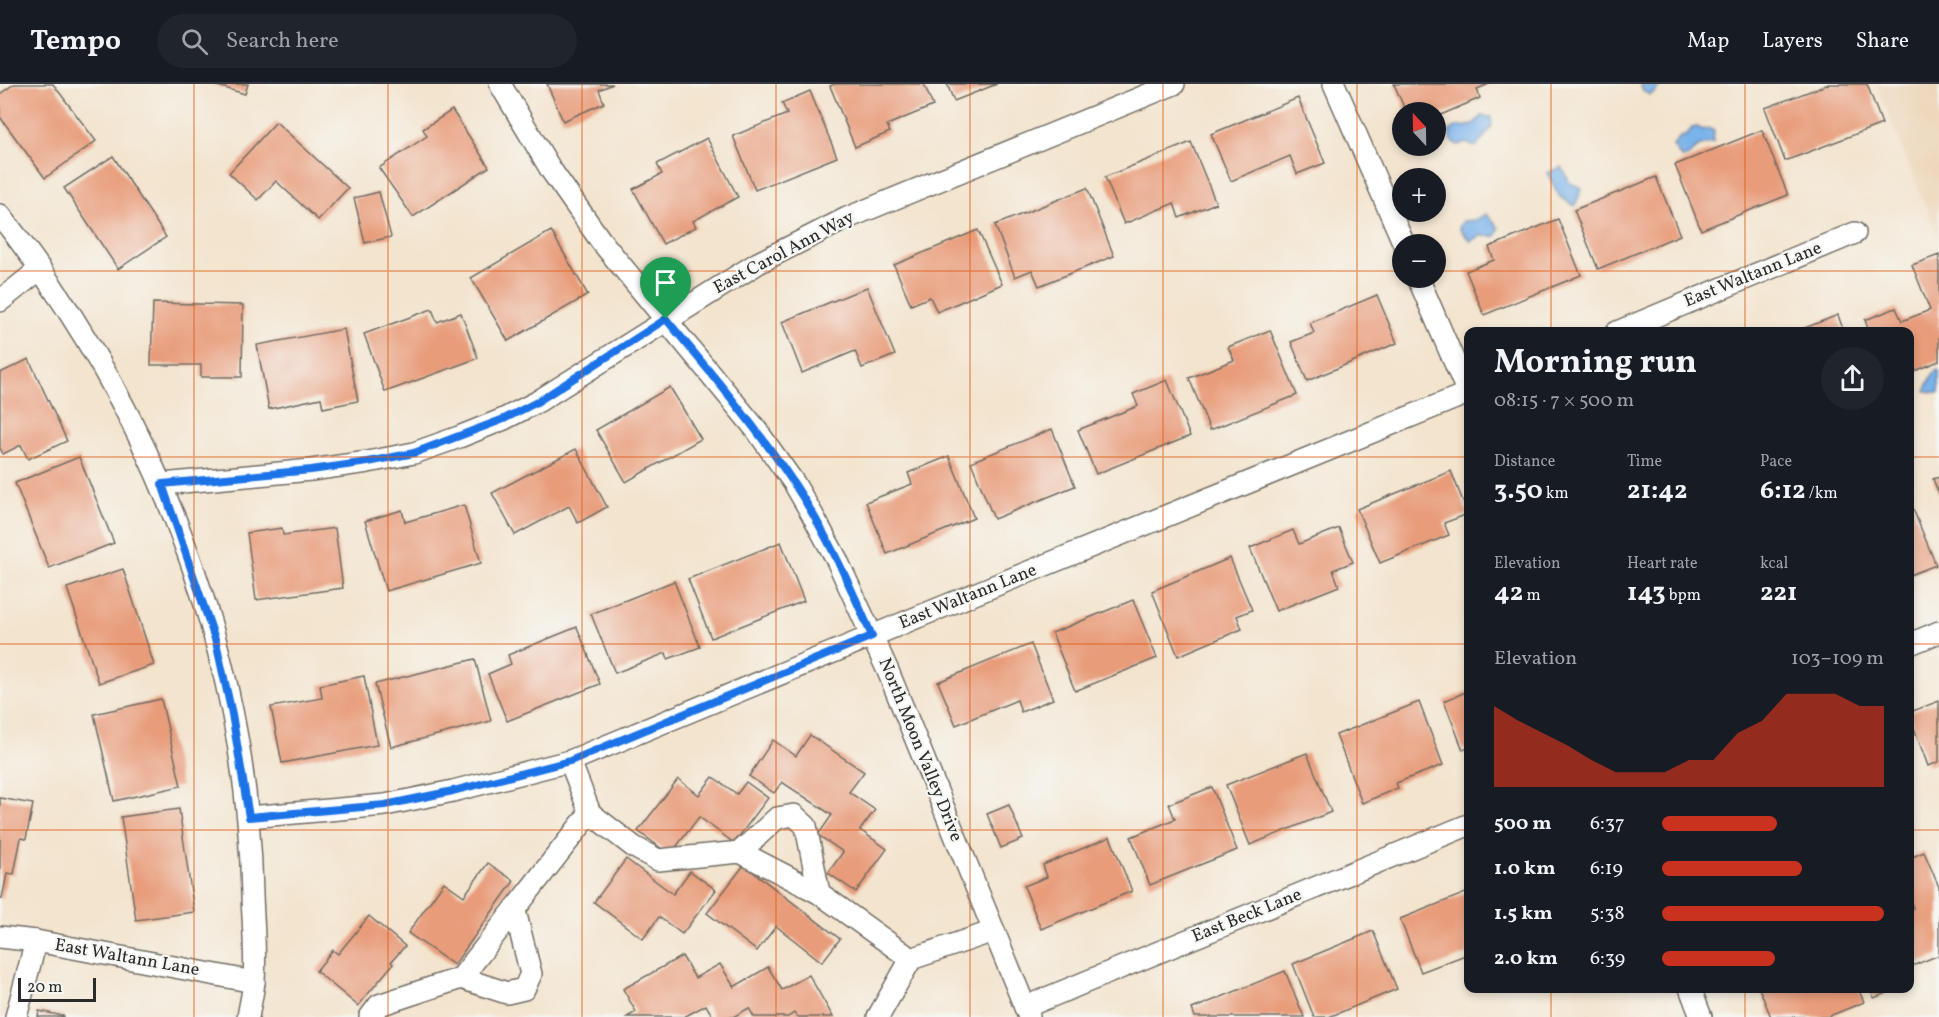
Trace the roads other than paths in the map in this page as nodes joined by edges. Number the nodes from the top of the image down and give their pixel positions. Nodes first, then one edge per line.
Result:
1 (500, 84) edge
2 (1174, 84) edge
3 (1334, 84) edge
4 (0, 215) edge
5 (1856, 233) dead end
6 (1400, 234) edge
7 (40, 269) junction
8 (1422, 288) edge
9 (0, 301) edge
10 (666, 319) junction
11 (1629, 327) edge
12 (1464, 384) edge
13 (1464, 395) edge
14 (162, 484) junction
15 (1939, 632) edge
16 (872, 636) junction
17 (1914, 642) edge
18 (570, 761) junction
19 (590, 813) junction
20 (249, 817) junction
21 (1464, 827) edge
22 (740, 852) junction
23 (819, 893) junction
24 (515, 910) junction
25 (994, 931) junction
26 (0, 937) edge
27 (36, 941) junction
28 (911, 959) junction
29 (461, 978) junction
30 (254, 982) junction
31 (1692, 993) edge
32 (1027, 1012) edge
33 (16, 1017) edge
34 (248, 1017) edge
35 (370, 1017) edge
36 (878, 1017) edge
37 (1701, 1017) edge

1 - 10 street, North Moon Valley Drive
2 - 10 street, East Carol Ann Way
3 - 6 street
4 - 7 street
5 - 11 street, East Waltann Lane
7 - 9 street
7 - 14 street
8 - 12 street
10 - 14 street, East Carol Ann Way
10 - 16 street, North Moon Valley Drive
13 - 16 street, East Waltann Lane
14 - 20 street
15 - 17 street
16 - 18 street, East Waltann Lane
16 - 25 street, North Moon Valley Drive
18 - 19 street
18 - 20 street, East Waltann Lane
19 - 22 street
19 - 24 street
20 - 30 street
21 - 32 street, East Beck Lane
22 - 23 street
22 - 23 street
23 - 28 street
24 - 29 street
24 - 29 street
25 - 28 street
25 - 32 street, North Moon Valley Drive
26 - 27 street, East Waltann Lane
27 - 30 street, East Waltann Lane
27 - 33 street
28 - 36 street
29 - 35 street
30 - 34 street
31 - 37 street

